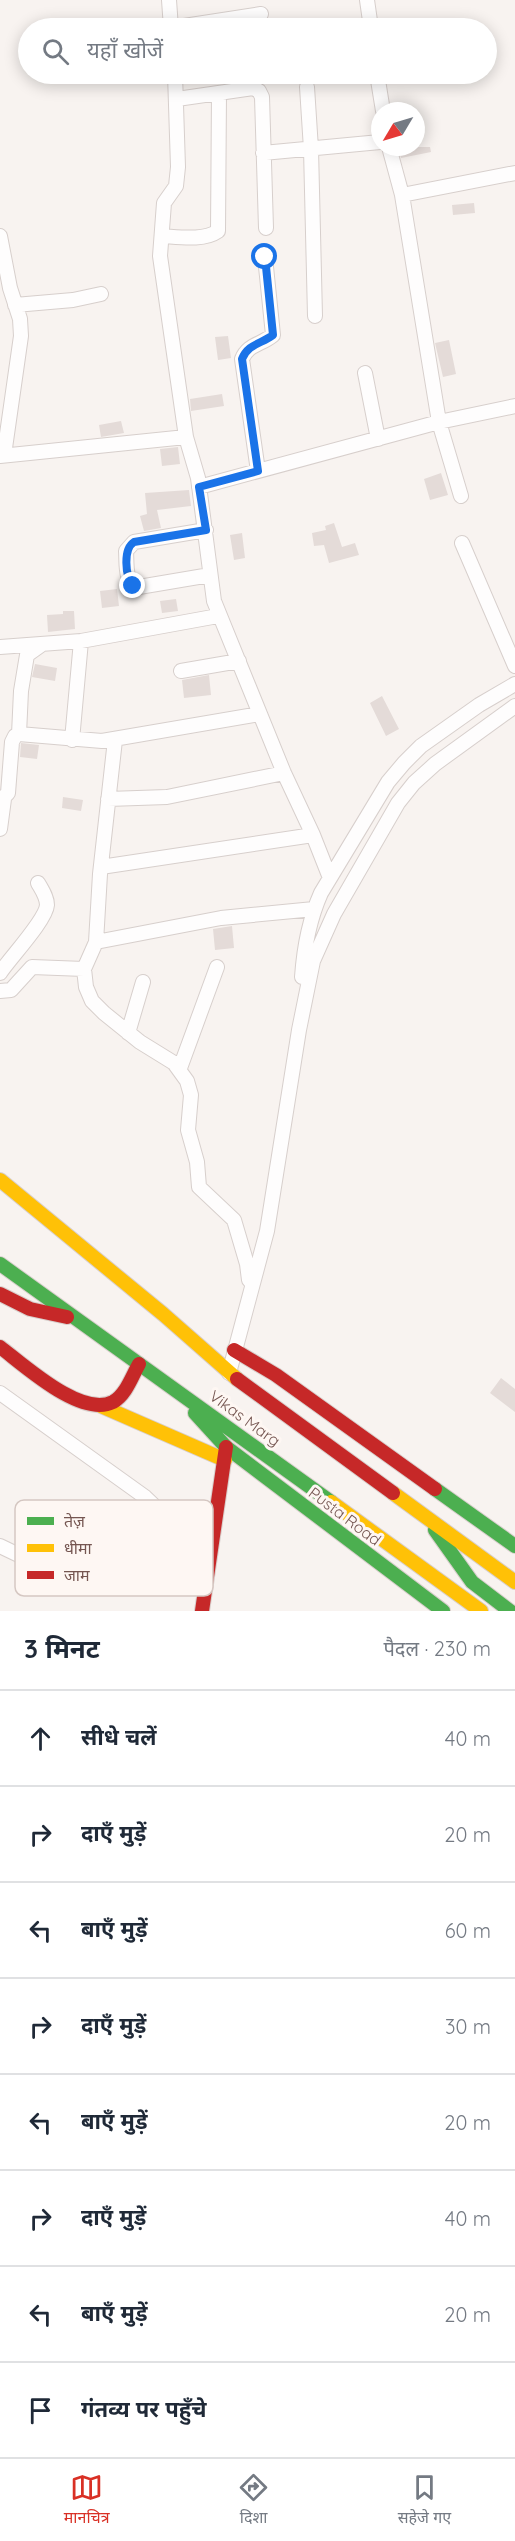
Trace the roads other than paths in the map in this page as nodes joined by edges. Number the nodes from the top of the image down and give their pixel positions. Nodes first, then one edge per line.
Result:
1 (169, 0) edge
2 (367, 0) edge
3 (261, 14) dead end
4 (170, 18) edge
5 (235, 18) edge
6 (370, 18) edge
7 (176, 84) edge
8 (379, 84) edge
9 (307, 87) dead end
10 (219, 93) junction
11 (177, 99) junction
12 (382, 102) edge
13 (371, 143) edge
14 (311, 149) junction
15 (263, 153) junction
16 (391, 156) edge
17 (515, 173) edge
18 (402, 195) junction
19 (266, 228) dead end
20 (0, 236) edge
21 (162, 236) junction
22 (265, 257) dead end
23 (5, 288) edge
24 (101, 294) dead end
25 (15, 305) junction
26 (315, 316) dead end
27 (365, 373) dead end
28 (515, 406) edge
29 (439, 422) junction
30 (186, 437) junction
31 (378, 439) junction
32 (2, 456) edge
33 (258, 471) junction
34 (199, 487) junction
35 (461, 496) dead end
36 (206, 530) junction
37 (462, 543) dead end
38 (210, 575) junction
39 (218, 616) junction
40 (81, 641) junction
41 (42, 644) junction
42 (0, 647) edge
43 (239, 661) junction
44 (515, 666) edge
45 (181, 671) dead end
46 (515, 684) edge
47 (515, 706) edge
48 (260, 714) junction
49 (20, 734) junction
50 (72, 740) junction
51 (115, 740) junction
52 (6, 761) edge
53 (284, 773) junction
54 (108, 799) junction
55 (2, 800) edge
56 (0, 829) edge
57 (313, 835) junction
58 (100, 867) junction
59 (330, 878) junction
60 (38, 883) dead end
61 (314, 909) junction
62 (96, 942) junction
63 (217, 967) dead end
64 (84, 969) junction
65 (0, 973) edge
66 (143, 982) dead end
67 (0, 991) edge
68 (298, 1030) junction
69 (128, 1033) junction
70 (180, 1068) junction
71 (0, 1180) edge
72 (0, 1264) edge
73 (250, 1288) junction
74 (0, 1294) edge
75 (76, 1319) junction
76 (0, 1347) edge
77 (234, 1350) junction
78 (139, 1364) junction
79 (229, 1373) junction
80 (170, 1384) junction
81 (0, 1393) edge
82 (101, 1406) junction
83 (226, 1453) junction
84 (148, 1500) edge
85 (426, 1517) junction
86 (214, 1529) joint
87 (213, 1536) edge
88 (0, 1546) edge
89 (515, 1546) edge
90 (15, 1553) edge
91 (515, 1582) edge
92 (204, 1596) edge
93 (472, 1606) edge
94 (202, 1611) edge
95 (443, 1611) edge
96 (482, 1611) edge
97 (510, 1611) edge

1 - 4 street
2 - 6 street
3 - 5 street
7 - 11 street
8 - 12 street
9 - 14 street
10 - 11 street
10 - 15 street
10 - 21 street
11 - 21 street
13 - 14 street
14 - 15 street
14 - 26 street
15 - 19 street
16 - 18 street
17 - 18 street
18 - 29 street
20 - 23 street
21 - 30 street
22 - 33 street
23 - 25 street
24 - 25 street
25 - 32 street
27 - 31 street
28 - 29 street
29 - 31 street
29 - 35 street
30 - 32 street
30 - 34 street
31 - 33 street
33 - 34 street
34 - 36 street
36 - 38 street
36 - 38 street
37 - 44 street
38 - 39 street
39 - 40 street
39 - 43 street
40 - 41 street
40 - 50 street
41 - 42 street
41 - 49 street
43 - 45 street
43 - 48 street
46 - 59 street
47 - 68 street
48 - 51 street
48 - 53 street
49 - 50 street
49 - 52 street
50 - 51 street
51 - 54 street
52 - 55 street
53 - 54 street
53 - 57 street
54 - 58 street
55 - 56 street
57 - 58 street
57 - 59 street
58 - 62 street
59 - 61 street
60 - 65 street
61 - 62 street
61 - 68 street
62 - 64 street
63 - 70 street
64 - 67 street
64 - 69 street
66 - 69 street
68 - 73 street
69 - 70 street
70 - 73 street
71 - 79 main road
72 - 75 main road, Vikas Marg
73 - 77 street
74 - 75 main road
75 - 78 main road, Vikas Marg
76 - 82 main road
77 - 79 street
77 - 89 main road
78 - 80 main road, Vikas Marg
78 - 82 main road
79 - 85 main road
80 - 83 main road, Pusta Road
80 - 93 main road, Vikas Marg
81 - 84 street
82 - 83 main road
83 - 86 main road
83 - 95 main road, Pusta Road
85 - 91 main road
85 - 97 main road
86 - 87 main road
88 - 90 street
92 - 94 main road
93 - 96 main road, Vikas Marg

